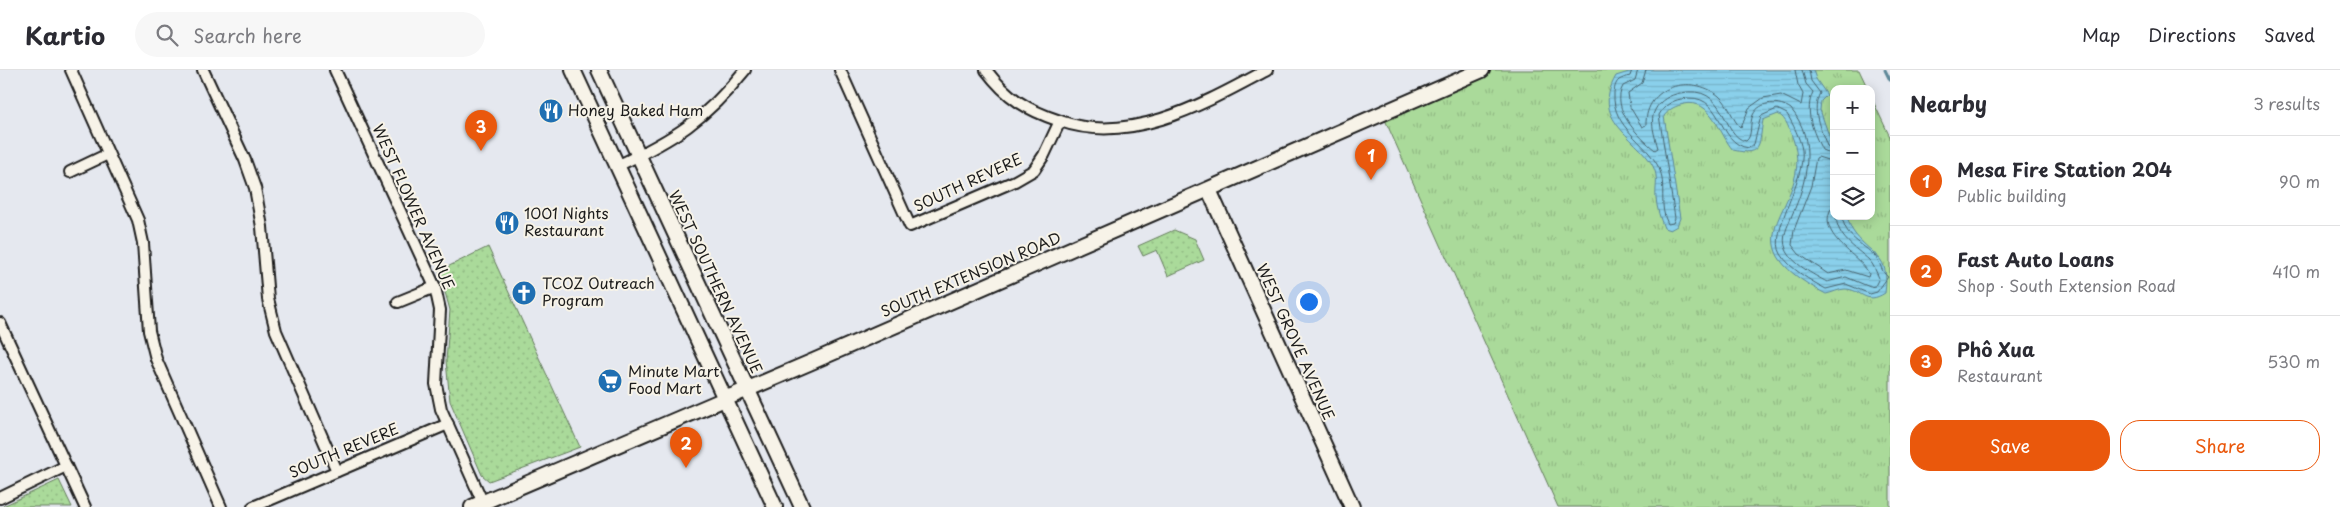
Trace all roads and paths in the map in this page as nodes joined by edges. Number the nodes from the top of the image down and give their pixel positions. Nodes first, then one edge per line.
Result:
1 (71, 70) edge
2 (203, 70) edge
3 (335, 70) edge
4 (573, 70) edge
5 (599, 70) edge
6 (745, 70) edge
7 (840, 70) edge
8 (986, 70) edge
9 (1267, 70) edge
10 (1482, 70) edge
11 (1466, 73) edge
12 (1060, 121) junction
13 (108, 154) junction
14 (638, 156) junction
15 (617, 166) junction
16 (70, 172) dead end
17 (1209, 190) junction
18 (435, 287) junction
19 (398, 302) dead end
20 (0, 323) edge
21 (748, 390) junction
22 (726, 400) junction
23 (448, 424) junction
24 (66, 466) junction
25 (337, 471) junction
26 (0, 498) edge
27 (478, 505) edge
28 (85, 507) edge
29 (221, 507) edge
30 (252, 507) edge
31 (776, 507) edge
32 (802, 507) edge
33 (1352, 507) edge

1 - 13 street
2 - 25 street
3 - 18 street, WEST FLOWER AVENUE
4 - 15 street
5 - 14 street, WEST SOUTHERN AVENUE
6 - 14 street
7 - 12 street, SOUTH REVERE
8 - 12 street
9 - 12 street
10 - 11 street, SOUTH EXTENSION ROAD
11 - 17 street, SOUTH EXTENSION ROAD
13 - 16 street
13 - 29 street
14 - 15 street
14 - 21 street, WEST SOUTHERN AVENUE
15 - 22 street
17 - 21 street, SOUTH EXTENSION ROAD
17 - 33 street, WEST GROVE AVENUE
18 - 19 street
18 - 23 street, WEST FLOWER AVENUE
20 - 24 street
21 - 22 street, SOUTH EXTENSION ROAD
21 - 32 street, WEST SOUTHERN AVENUE
22 - 27 street, SOUTH EXTENSION ROAD
22 - 31 street
23 - 25 street, SOUTH REVERE
23 - 27 street, WEST FLOWER AVENUE
24 - 26 street
24 - 28 street
25 - 30 street, SOUTH REVERE

